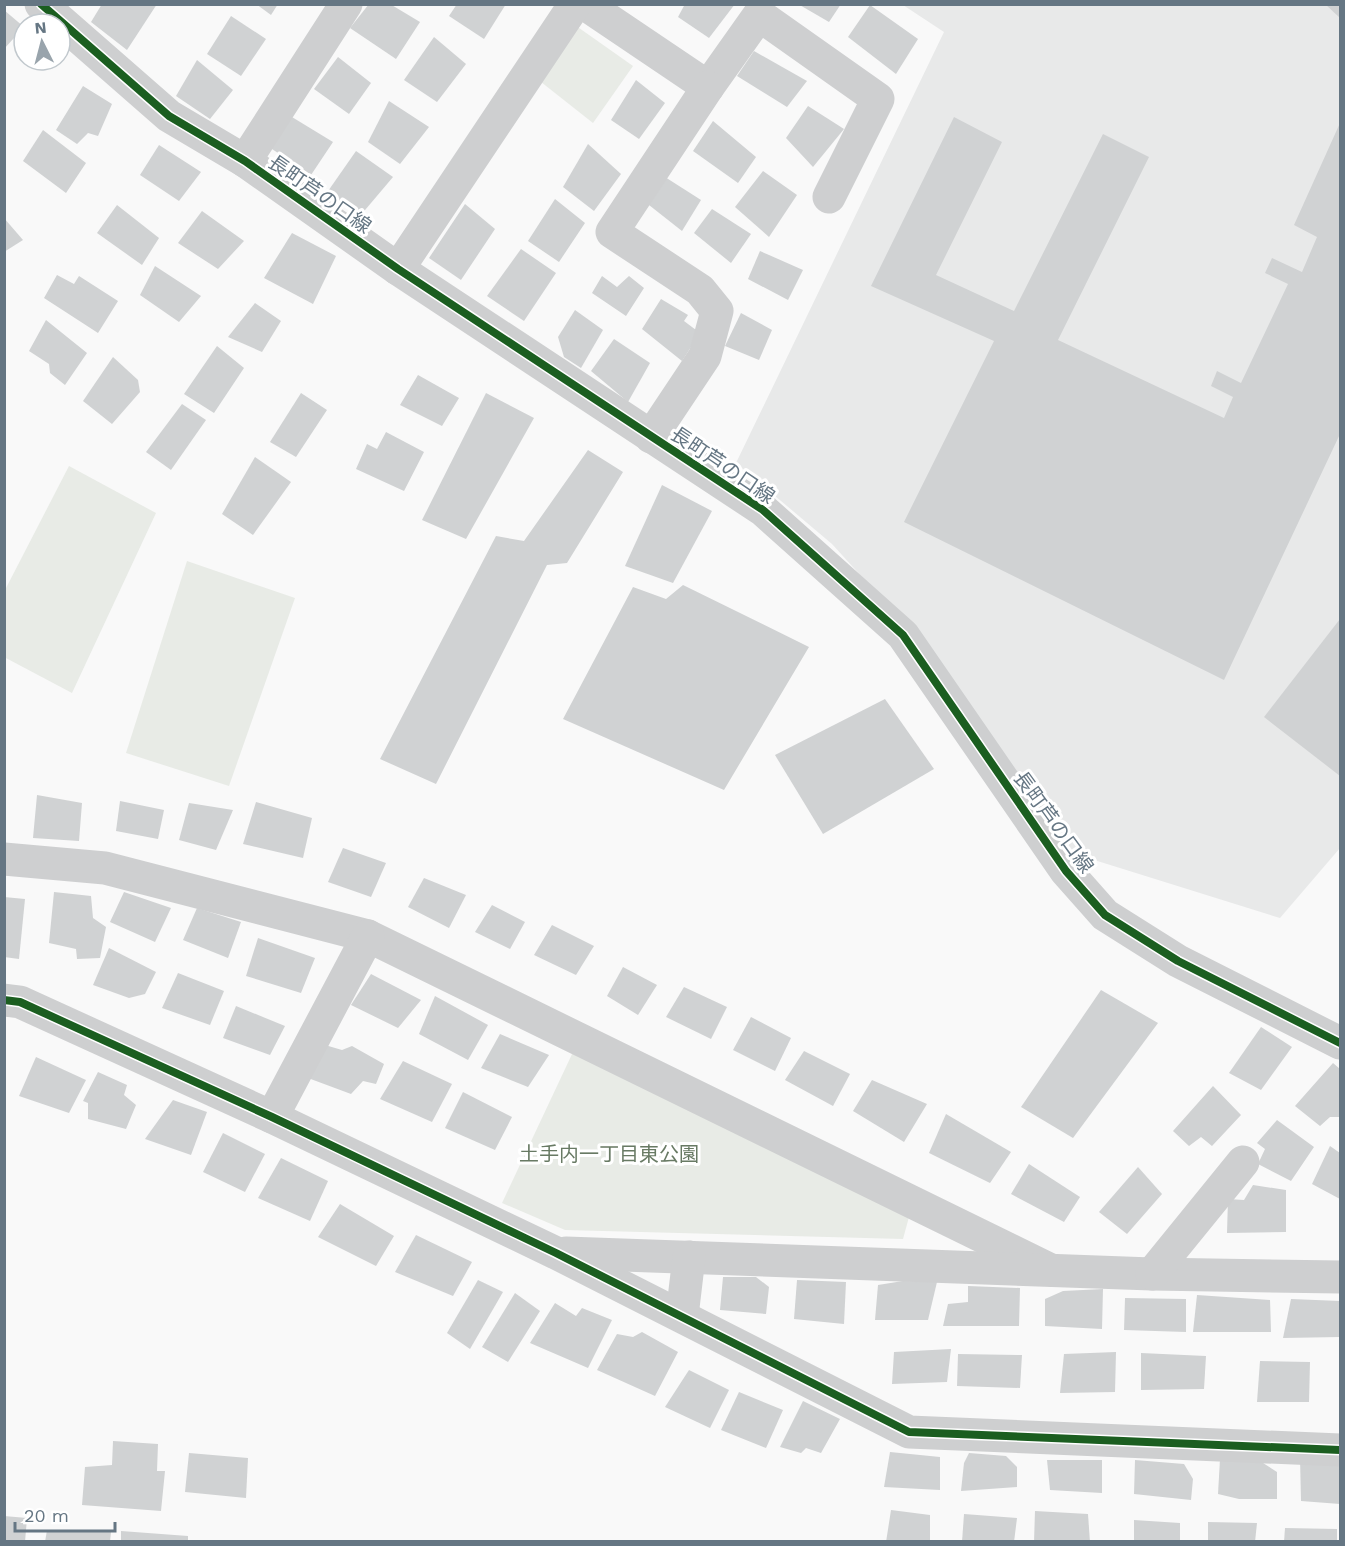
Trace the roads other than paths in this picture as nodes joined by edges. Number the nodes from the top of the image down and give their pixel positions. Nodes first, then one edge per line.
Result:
1 (41, 4) edge
2 (346, 4) edge
3 (576, 4) edge
4 (585, 4) edge
5 (708, 87) junction
6 (245, 161) junction
7 (829, 197) dead end
8 (398, 270) junction
9 (651, 437) junction
10 (4, 860) edge
11 (368, 936) junction
12 (4, 1000) edge
13 (1341, 1043) edge
14 (272, 1117) junction
15 (1243, 1162) dead end
16 (556, 1253) junction
17 (689, 1257) junction
18 (1051, 1270) junction
19 (1152, 1274) junction
20 (1341, 1277) edge
21 (682, 1316) junction
22 (1341, 1450) edge

1 - 6 street, 長町芦の口線
2 - 6 street
3 - 8 street
4 - 5 street
5 - 7 street
5 - 9 street
6 - 8 street, 長町芦の口線
8 - 9 street, 長町芦の口線
9 - 13 street, 長町芦の口線
10 - 11 street
11 - 14 street
11 - 18 street
12 - 14 street
14 - 16 street
15 - 19 street
16 - 17 street
16 - 21 street
17 - 18 street
17 - 21 street
18 - 19 street
19 - 20 street
21 - 22 street

